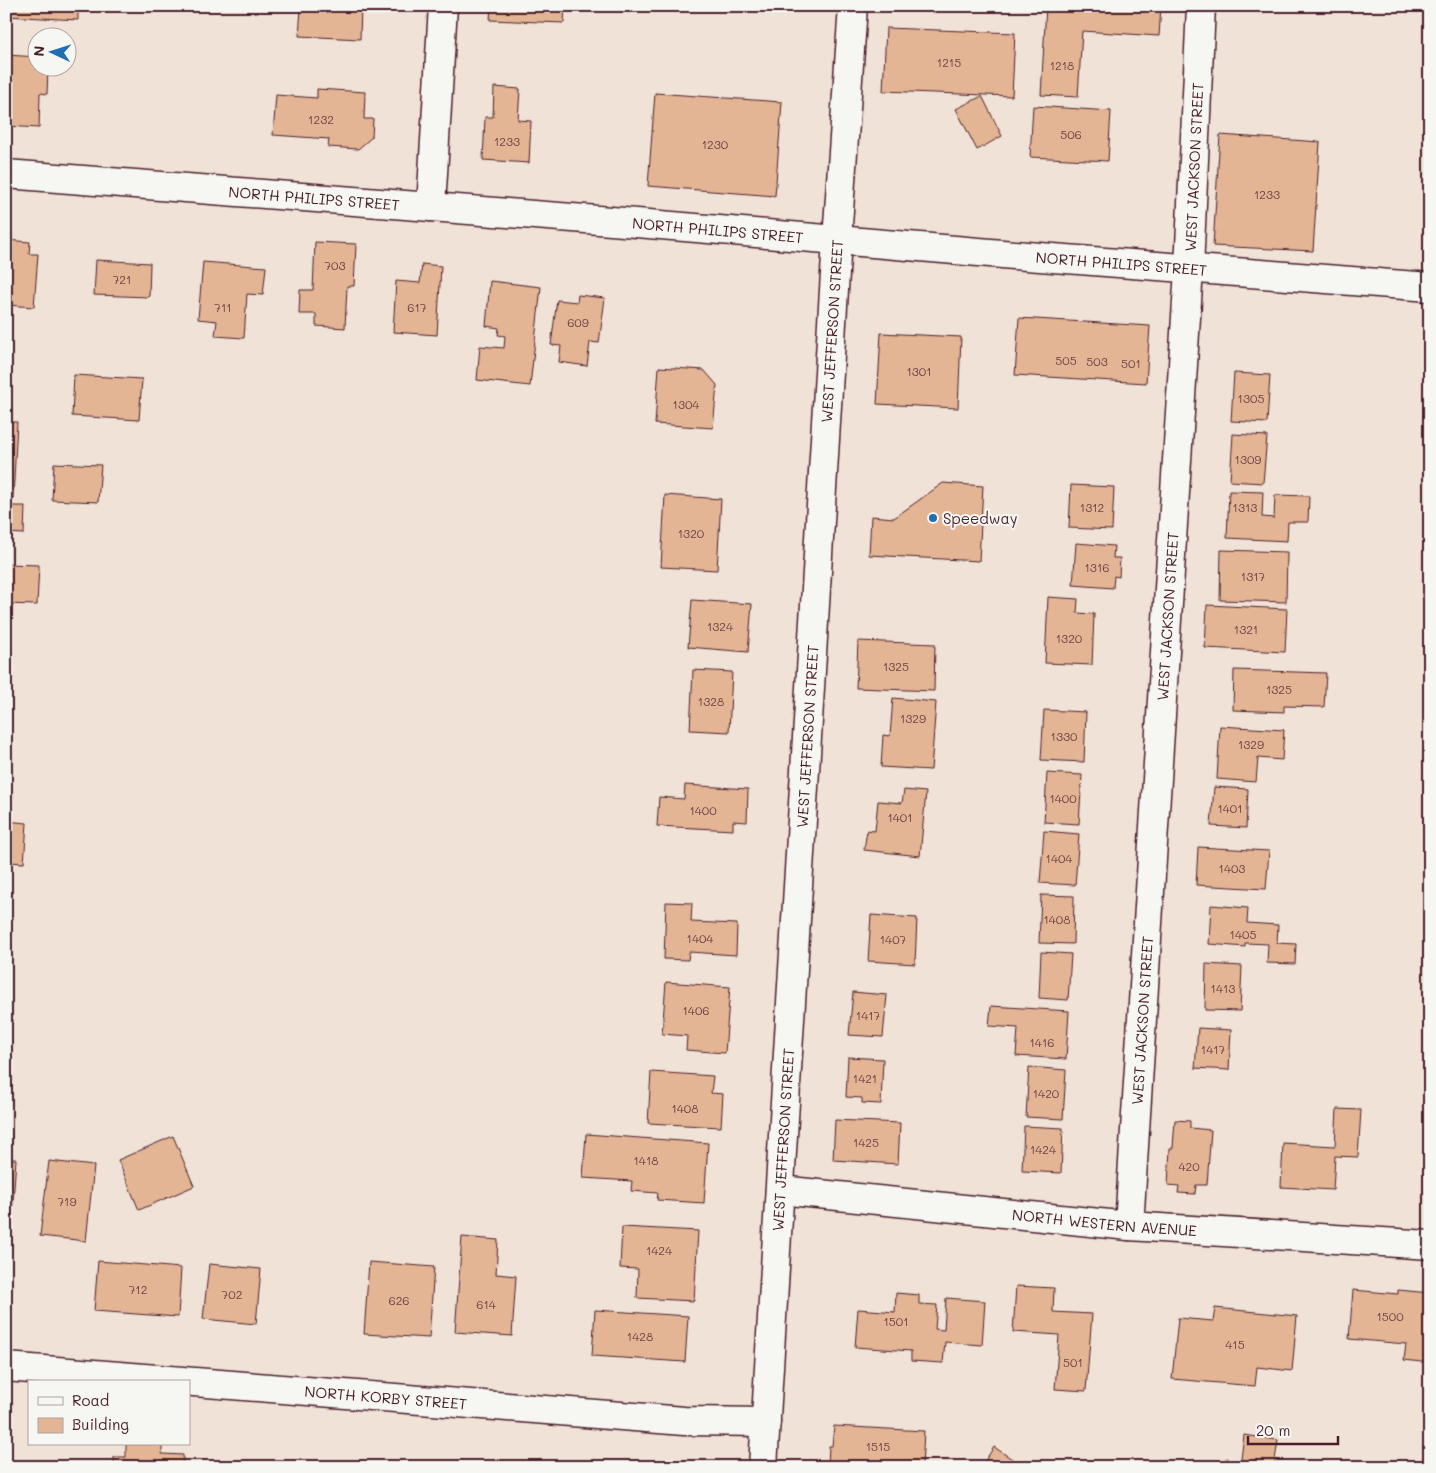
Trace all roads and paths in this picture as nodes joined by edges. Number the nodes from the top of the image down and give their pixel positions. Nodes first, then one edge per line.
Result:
1 (443, 6) edge
2 (853, 6) edge
3 (1201, 6) edge
4 (6, 174) edge
5 (430, 207) junction
6 (837, 240) junction
7 (1189, 269) junction
8 (1430, 287) edge
9 (780, 1190) junction
10 (1129, 1226) junction
11 (1430, 1245) edge
12 (6, 1367) edge
13 (169, 1380) edge
14 (190, 1382) edge
15 (766, 1422) junction
16 (764, 1467) edge

1 - 5 street
2 - 6 street, WEST JEFFERSON STREET
3 - 7 street, WEST JACKSON STREET
4 - 5 street, NORTH PHILIPS STREET
5 - 6 street, NORTH PHILIPS STREET
6 - 7 street, NORTH PHILIPS STREET
6 - 9 street, WEST JEFFERSON STREET
7 - 8 street, NORTH PHILIPS STREET
7 - 10 street, WEST JACKSON STREET
9 - 10 street, NORTH WESTERN AVENUE
9 - 15 street, WEST JEFFERSON STREET
10 - 11 street, NORTH WESTERN AVENUE
12 - 13 street, NORTH KORBY STREET
14 - 15 street, NORTH KORBY STREET
15 - 16 street, WEST JEFFERSON STREET

